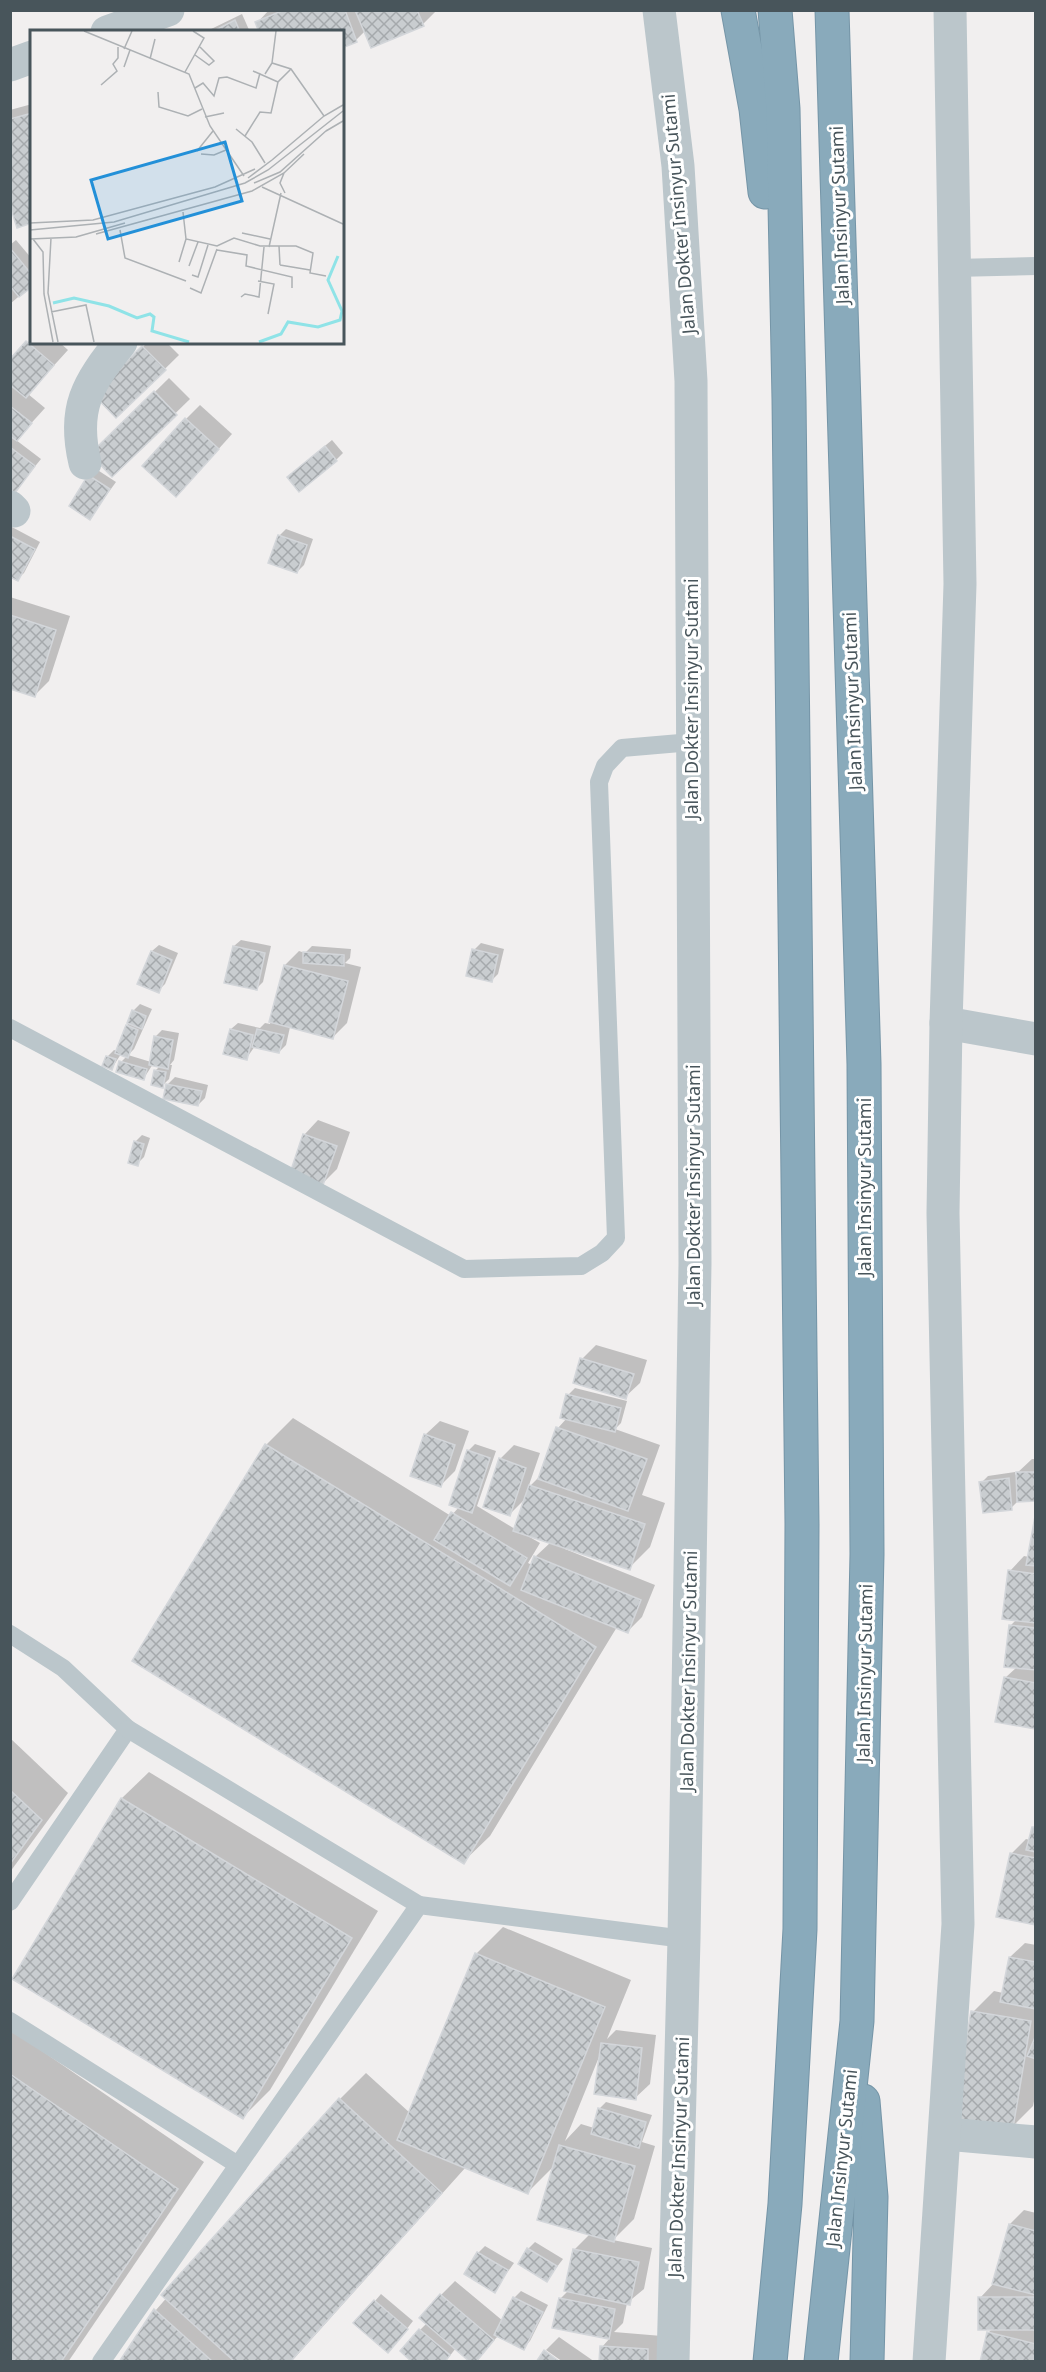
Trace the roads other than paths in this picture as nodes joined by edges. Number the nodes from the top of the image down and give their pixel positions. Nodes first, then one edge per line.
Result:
1 (168, 10) edge
2 (659, 10) edge
3 (738, 10) edge
4 (775, 10) edge
5 (832, 10) edge
6 (950, 10) edge
7 (126, 28) edge
8 (30, 58) edge
9 (10, 65) edge
10 (1035, 266) edge
11 (954, 268) junction
12 (120, 344) edge
13 (789, 399) junction
14 (85, 463) dead end
15 (692, 742) junction
16 (946, 1023) junction
17 (10, 1028) edge
18 (1035, 1039) edge
19 (10, 1634) edge
20 (128, 1729) junction
21 (10, 1902) edge
22 (419, 1905) junction
23 (684, 1939) junction
24 (10, 2021) edge
25 (857, 2021) junction
26 (946, 2134) junction
27 (1035, 2142) edge
28 (238, 2165) junction
29 (101, 2361) edge
30 (673, 2361) edge
31 (770, 2361) edge
32 (821, 2361) edge
33 (867, 2361) edge
34 (929, 2361) edge

1 - 7 street
2 - 15 street, Jalan Dokter Insinyur Sutami
3 - 13 highway
4 - 13 highway
5 - 25 highway, Jalan Insinyur Sutami
6 - 11 street
8 - 9 street
10 - 11 lane
11 - 16 street
12 - 14 street
13 - 31 highway
15 - 17 lane
15 - 23 street, Jalan Dokter Insinyur Sutami
16 - 18 street
16 - 26 street
19 - 20 lane
20 - 21 lane
20 - 22 lane
22 - 23 lane
22 - 28 lane
23 - 30 street, Jalan Dokter Insinyur Sutami
24 - 28 lane
25 - 32 highway, Jalan Insinyur Sutami
25 - 33 highway
26 - 27 street
26 - 34 street
28 - 29 lane

